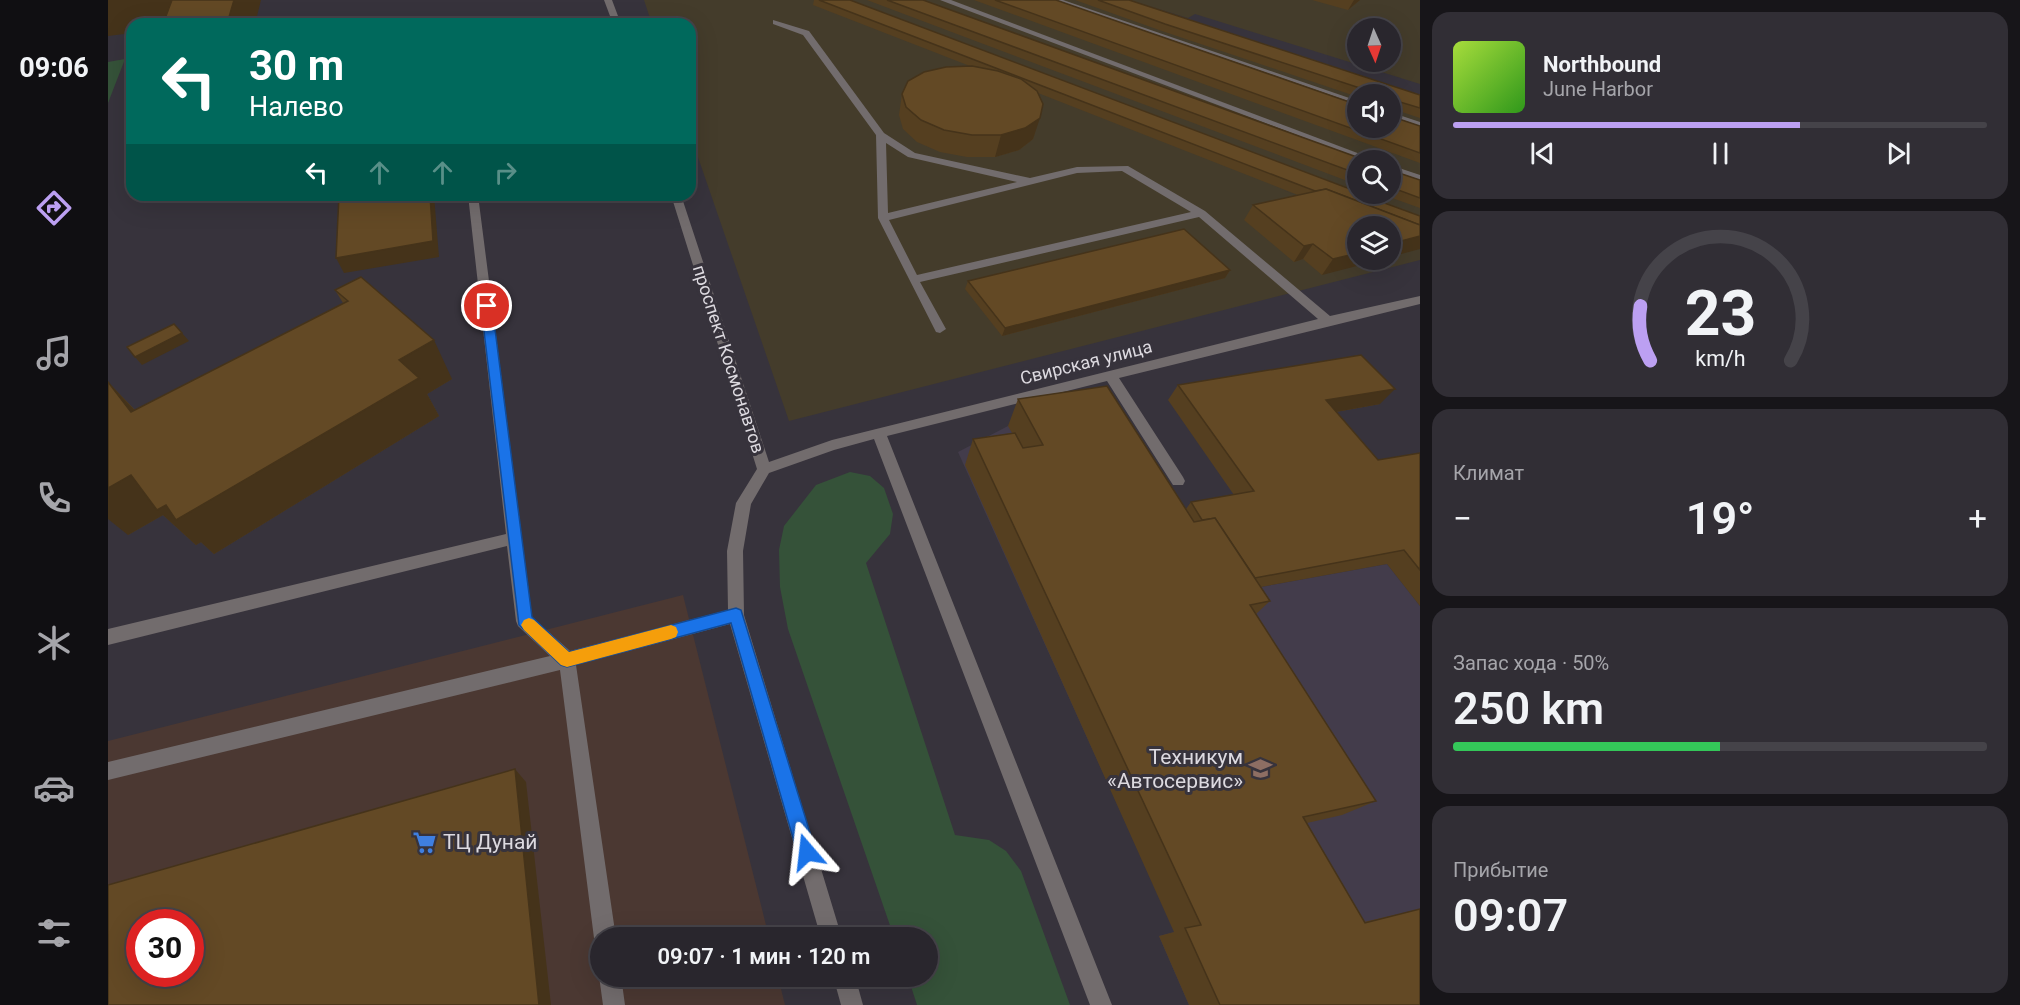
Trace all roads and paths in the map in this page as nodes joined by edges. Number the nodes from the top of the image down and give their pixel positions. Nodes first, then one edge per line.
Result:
1 (608, 0) edge
2 (944, 0) edge
3 (1055, 0) edge
4 (615, 18) edge
5 (776, 22) dead end
6 (1347, 100) edge
7 (1401, 119) edge
8 (1420, 125) edge
9 (881, 135) junction
10 (1347, 151) edge
11 (1401, 172) edge
12 (1420, 179) edge
13 (1031, 182) junction
14 (474, 201) edge
15 (678, 201) edge
16 (1201, 213) junction
17 (883, 218) junction
18 (913, 280) junction
19 (1420, 300) edge
20 (1328, 321) junction
21 (940, 329) dead end
22 (1110, 375) junction
23 (879, 433) junction
24 (764, 469) junction
25 (1179, 481) dead end
26 (515, 538) junction
27 (736, 615) junction
28 (108, 637) edge
29 (567, 660) junction
30 (108, 771) edge
31 (603, 927) edge
32 (829, 927) edge
33 (612, 987) edge
34 (847, 987) edge
35 (614, 1005) edge
36 (852, 1005) edge
37 (1101, 1005) edge

1 - 4 street
2 - 10 street
3 - 6 street
5 - 9 street
7 - 8 street
9 - 13 street
9 - 17 street
11 - 12 street
13 - 16 street
13 - 17 street
14 - 26 street
15 - 24 street, проспект Космонавтов
16 - 18 street
16 - 20 street
17 - 18 street
18 - 21 street
19 - 20 street, Свирская улица
20 - 22 street, Свирская улица
22 - 23 street, Свирская улица
22 - 25 street
23 - 24 street, Свирская улица
23 - 37 street
24 - 27 street, проспект Космонавтов
26 - 28 street
26 - 29 street
27 - 29 street
27 - 32 street, проспект Космонавтов
29 - 30 street
29 - 31 street
33 - 35 street
34 - 36 street

